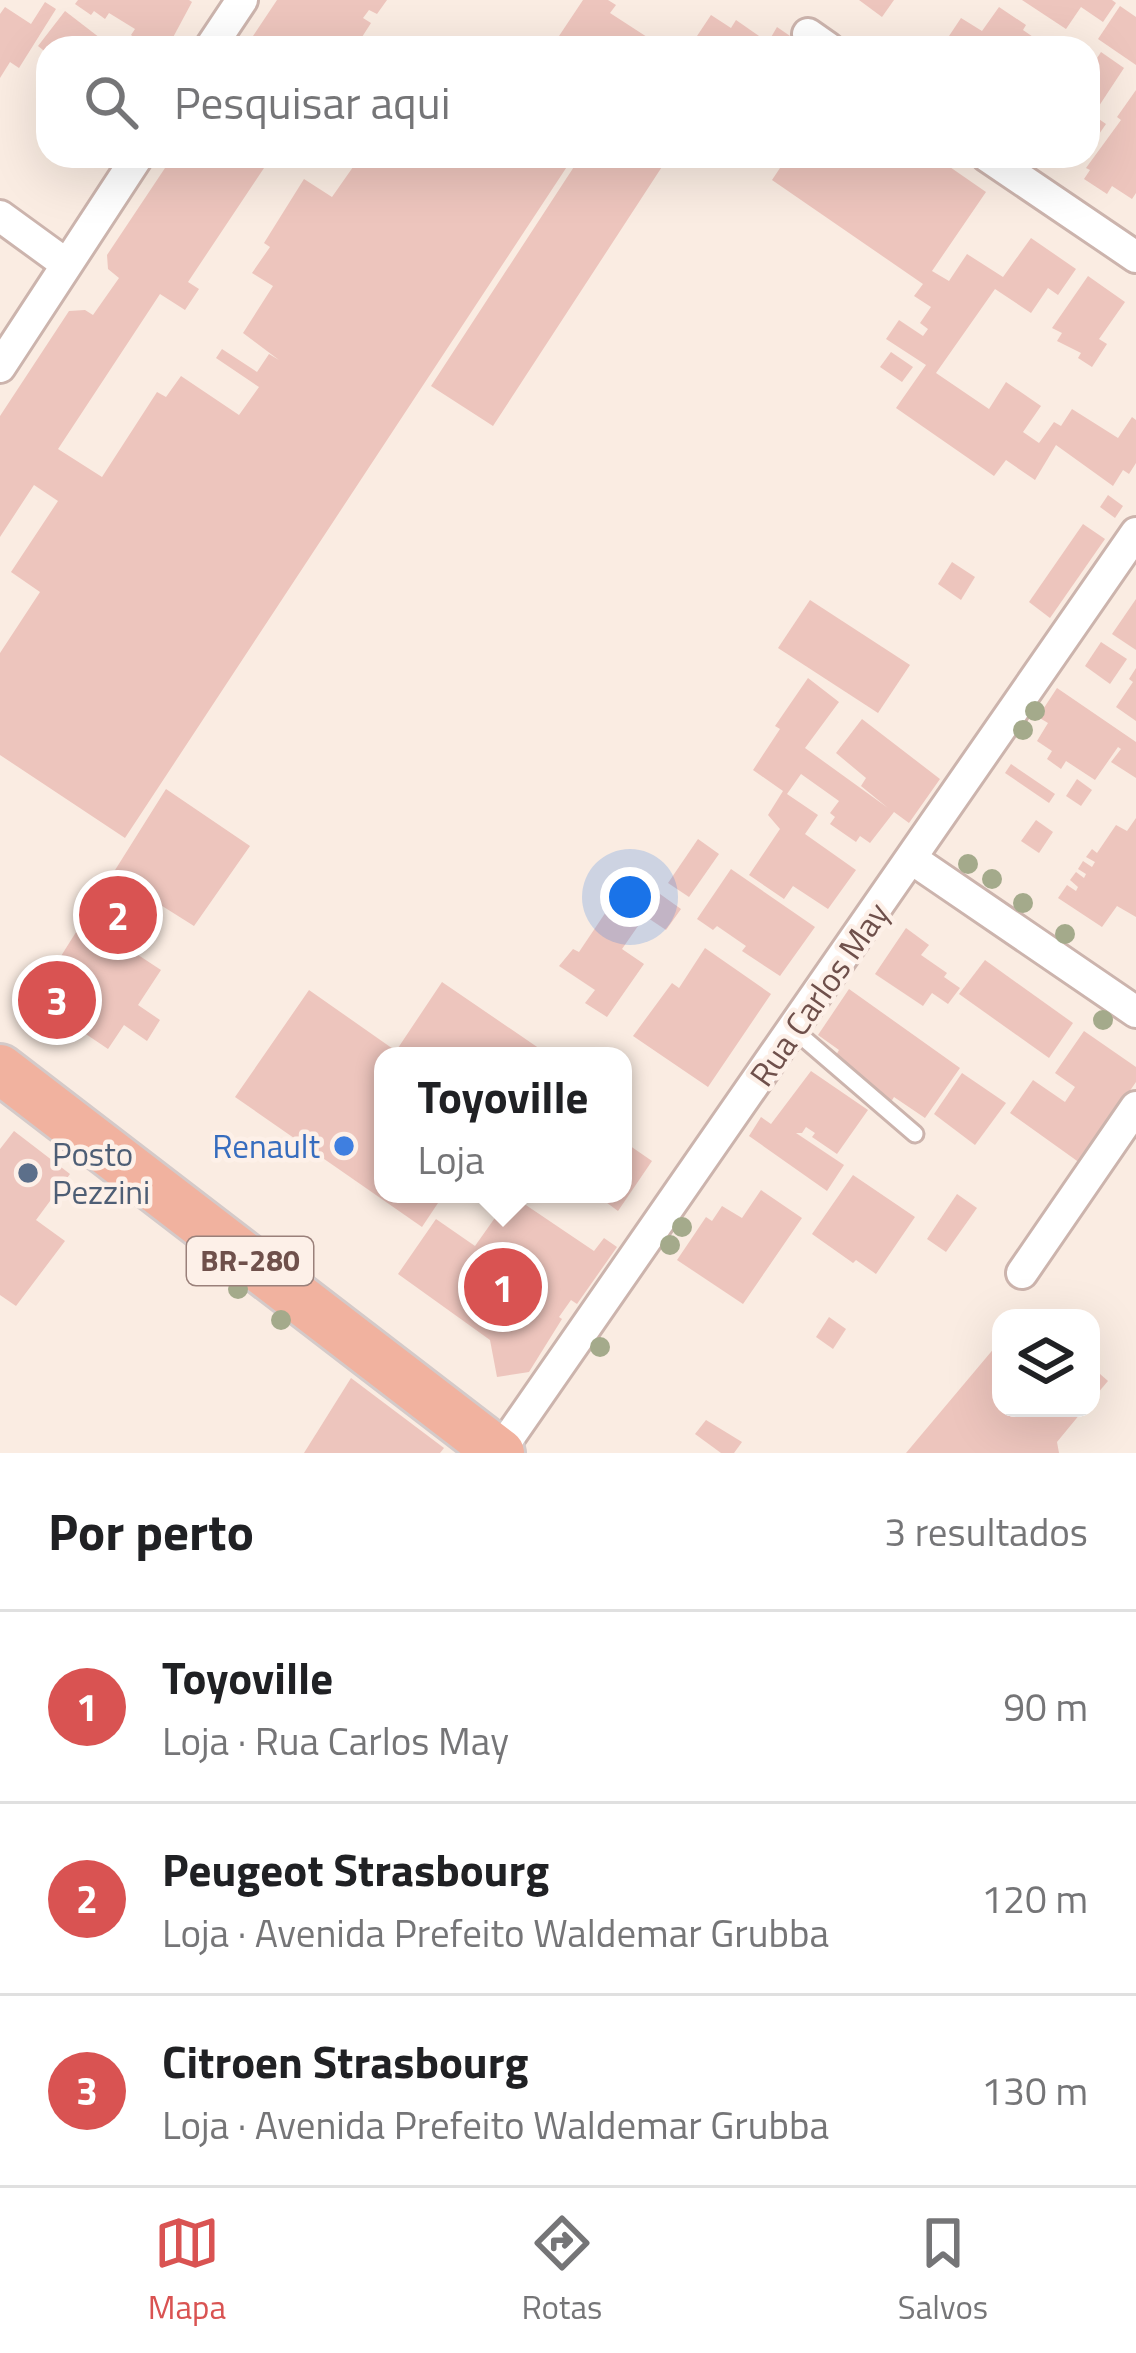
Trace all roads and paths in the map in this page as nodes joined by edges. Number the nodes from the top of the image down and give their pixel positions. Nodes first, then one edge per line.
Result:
1 (242, 0) edge
2 (218, 36) edge
3 (130, 168) edge
4 (1005, 168) edge
5 (0, 216) edge
6 (1136, 257) edge
7 (66, 264) junction
8 (0, 367) edge
9 (1136, 533) edge
10 (912, 859) junction
11 (1136, 1012) edge
12 (794, 1030) junction
13 (0, 1069) edge
14 (1136, 1107) edge
15 (915, 1134) dead end
16 (1022, 1273) dead end
17 (484, 1448) edge

1 - 2 street
3 - 7 street
4 - 6 street
5 - 7 street
7 - 8 street
9 - 10 street, Rua Carlos May
10 - 11 street
10 - 12 street, Rua Carlos May
12 - 15 lane
12 - 17 street, Rua Carlos May
13 - 17 highway, BR-280
14 - 16 street

